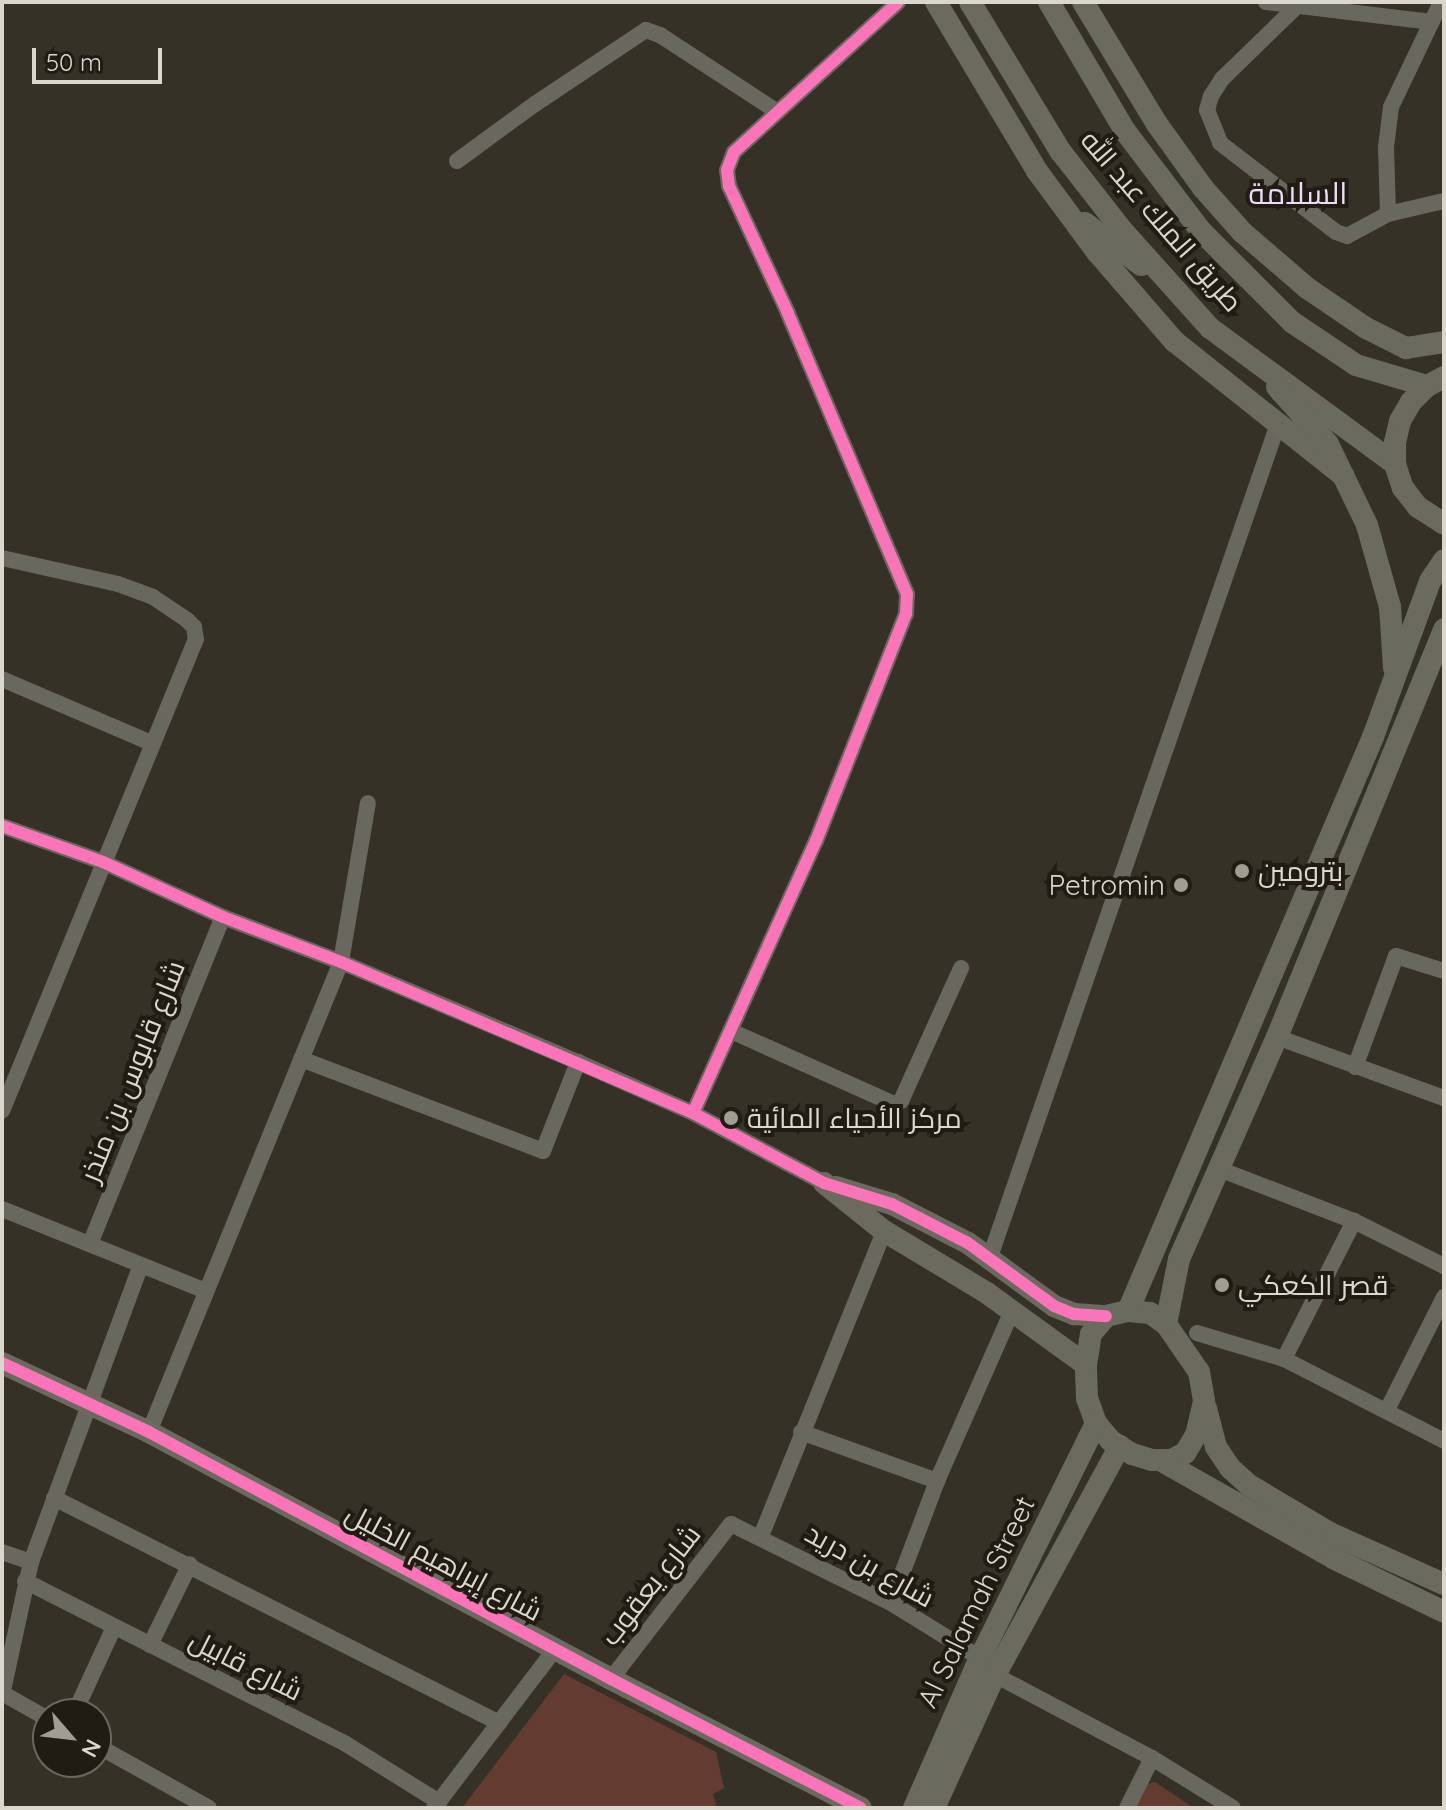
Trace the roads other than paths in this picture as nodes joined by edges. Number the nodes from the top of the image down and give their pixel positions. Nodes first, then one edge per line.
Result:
1 (898, 2) edge
2 (936, 2) edge
3 (970, 2) edge
4 (1049, 2) edge
5 (1083, 2) edge
6 (1266, 2) edge
7 (1441, 2) edge
8 (1296, 7) junction
9 (1432, 22) junction
10 (776, 111) junction
11 (1174, 146) junction
12 (457, 161) dead end
13 (1444, 201) edge
14 (1065, 208) junction
15 (1388, 214) junction
16 (1201, 231) junction
17 (1182, 297) junction
18 (1444, 342) edge
19 (1252, 359) junction
20 (1435, 381) edge
21 (1278, 424) junction
22 (1395, 464) junction
23 (1344, 476) junction
24 (1444, 524) edge
25 (2, 558) edge
26 (1444, 560) edge
27 (1444, 629) edge
28 (1395, 677) junction
29 (2, 679) edge
30 (151, 743) junction
31 (368, 803) dead end
32 (2, 826) edge
33 (103, 862) junction
34 (223, 917) junction
35 (341, 962) junction
36 (961, 968) dead end
37 (1444, 971) edge
38 (731, 1031) junction
39 (1277, 1037) junction
40 (301, 1059) junction
41 (578, 1062) junction
42 (1355, 1067) junction
43 (1444, 1098) edge
44 (2, 1111) edge
45 (693, 1113) junction
46 (1219, 1169) junction
47 (824, 1183) junction
48 (2, 1209) edge
49 (1354, 1221) junction
50 (1163, 1228) junction
51 (884, 1231) junction
52 (1189, 1238) junction
53 (90, 1244) junction
54 (990, 1257) junction
55 (141, 1265) junction
56 (1444, 1266) edge
57 (206, 1291) junction
58 (1444, 1297) edge
59 (1011, 1313) junction
60 (1117, 1314) junction
61 (1166, 1324) junction
62 (1197, 1333) dead end
63 (1284, 1359) junction
64 (2, 1363) edge
65 (1086, 1365) junction
66 (1204, 1401) junction
67 (89, 1403) junction
68 (1387, 1410) junction
69 (1096, 1423) junction
70 (149, 1432) junction
71 (801, 1432) junction
72 (1444, 1441) edge
73 (1120, 1446) junction
74 (1160, 1460) junction
75 (937, 1481) junction
76 (54, 1498) junction
77 (731, 1524) joint
78 (761, 1536) junction
79 (2, 1552) edge
80 (31, 1562) junction
81 (190, 1564) junction
82 (25, 1581) junction
83 (1444, 1584) edge
84 (891, 1603) junction
85 (1444, 1612) edge
86 (114, 1627) junction
87 (150, 1645) junction
88 (555, 1649) junction
89 (980, 1658) junction
90 (995, 1675) junction
91 (611, 1679) junction
92 (2, 1694) edge
93 (81, 1698) edge
94 (32, 1710) edge
95 (499, 1723) junction
96 (112, 1754) edge
97 (1152, 1758) junction
98 (437, 1805) edge
99 (942, 1805) edge
100 (209, 1808) edge
101 (861, 1808) edge
102 (914, 1808) edge
103 (1127, 1808) edge
104 (1233, 1808) edge

1 - 10 street
2 - 14 street
3 - 17 street, طريق الملك عبد الله
4 - 16 street, طريق الملك عبد الله
5 - 11 street
6 - 8 street
7 - 9 street
8 - 9 street
8 - 15 street
9 - 15 street
10 - 12 street
10 - 38 street
11 - 16 street
11 - 18 street
13 - 15 street
14 - 17 street
14 - 21 street
16 - 20 street, طريق الملك عبد الله
17 - 19 street, طريق الملك عبد الله
19 - 22 street, طريق الملك عبد الله
19 - 23 street
20 - 22 street
21 - 23 street
21 - 54 street
22 - 24 street
23 - 28 street
25 - 30 street
26 - 28 street
27 - 39 street
28 - 50 street
29 - 30 street
30 - 33 street
31 - 35 street
32 - 33 street
33 - 34 street
33 - 44 street
34 - 35 street
34 - 53 street, شارع قابوس بن منذر
35 - 40 street
35 - 41 street
36 - 38 street
37 - 42 street
38 - 45 street
39 - 42 street
39 - 46 street
40 - 41 street
40 - 57 street
41 - 45 street
42 - 43 street
45 - 47 street
46 - 49 street
46 - 52 street
47 - 51 street
47 - 54 street
48 - 53 street
49 - 56 street
49 - 63 street
50 - 52 street
50 - 60 street
51 - 59 street
51 - 71 street
52 - 61 street
53 - 55 street
54 - 60 street
55 - 57 street
55 - 67 street
57 - 70 street
58 - 68 street
59 - 65 street
59 - 75 street
60 - 61 street
60 - 65 street
61 - 66 street
62 - 63 street
63 - 68 street
64 - 67 street, شارع إبراهيم الخليل
65 - 69 street
66 - 74 street
66 - 83 street
67 - 70 street, شارع إبراهيم الخليل
67 - 76 street
68 - 72 street
69 - 73 street
69 - 89 street, Al Salamah Street
70 - 88 street, شارع إبراهيم الخليل
71 - 75 street
71 - 78 street
73 - 74 street
73 - 90 street, Al Salamah Street
74 - 85 street
75 - 84 street
76 - 80 street
76 - 81 street
77 - 78 street, شارع بن دريد
77 - 91 street, شارع يعقوب
78 - 84 street, شارع بن دريد
79 - 80 street
80 - 82 street
81 - 87 street
81 - 95 street
82 - 86 street, شارع قابيل
82 - 92 street
84 - 89 street, شارع بن دريد
86 - 87 street, شارع قابيل
86 - 93 street
87 - 98 street, شارع قابيل
88 - 91 street, شارع إبراهيم الخليل
88 - 95 street
89 - 102 street, Al Salamah Street
90 - 97 street
90 - 99 street, Al Salamah Street
91 - 101 street, شارع إبراهيم الخليل
92 - 94 street
95 - 98 street
96 - 100 street
97 - 103 street
97 - 104 street

